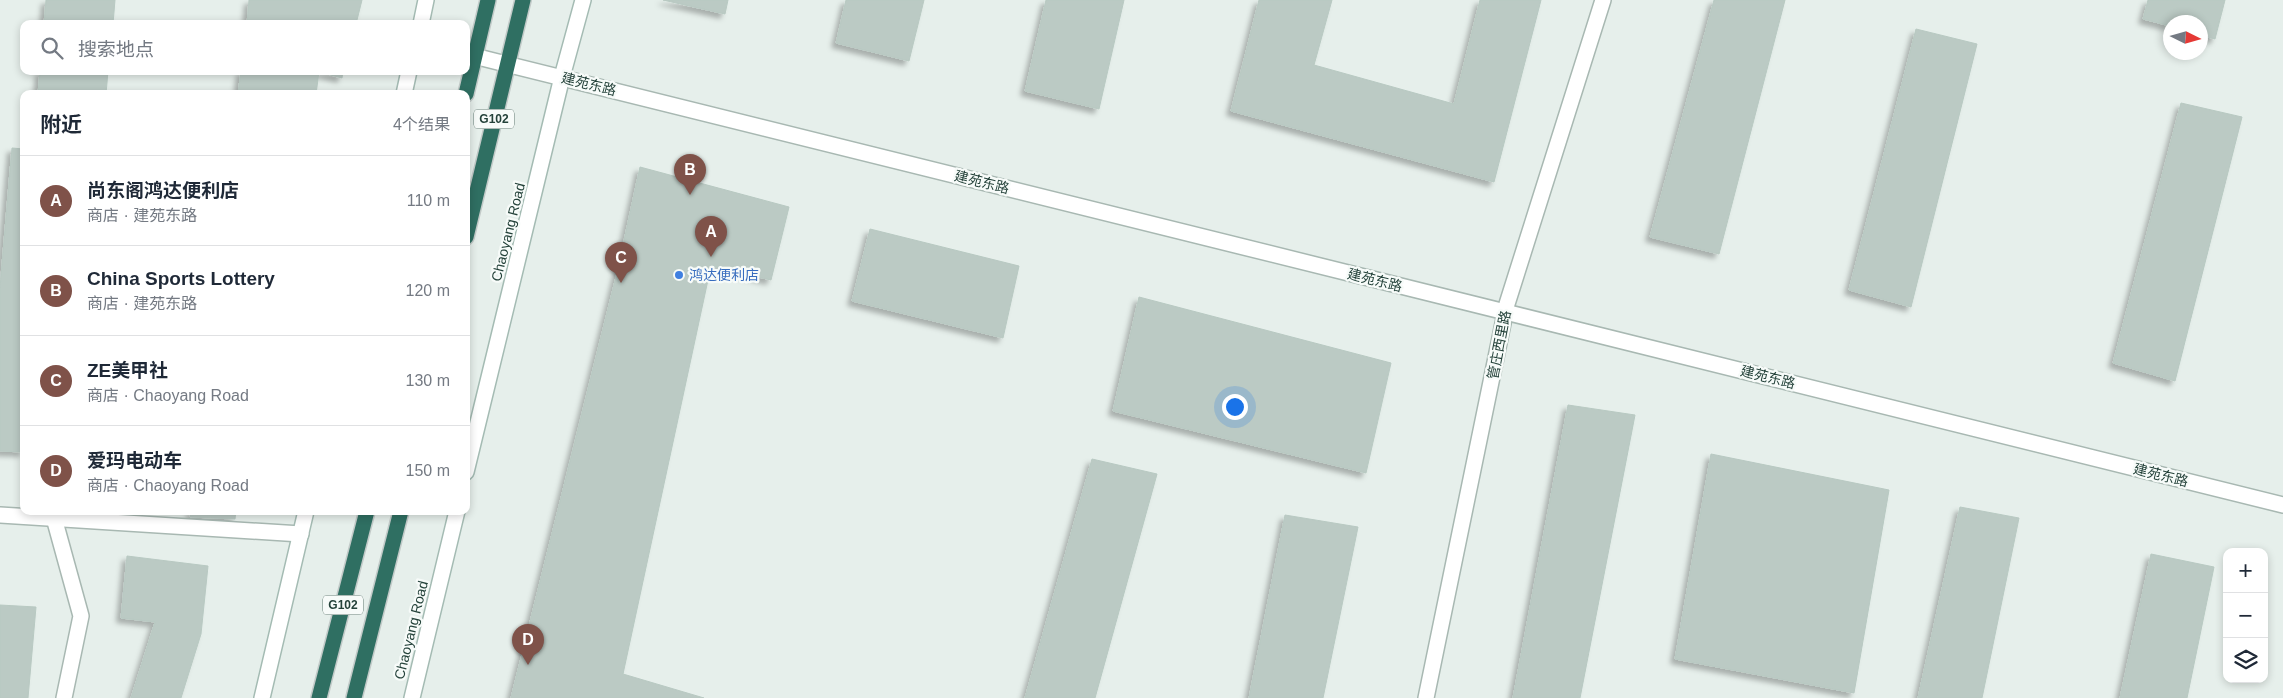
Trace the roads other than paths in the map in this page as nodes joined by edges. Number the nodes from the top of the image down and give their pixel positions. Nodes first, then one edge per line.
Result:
1 (426, 0) edge
2 (488, 0) edge
3 (523, 0) edge
4 (582, 0) edge
5 (1602, 0) edge
6 (421, 20) edge
7 (470, 55) edge
8 (507, 64) junction
9 (408, 75) edge
10 (468, 75) edge
11 (562, 78) junction
12 (405, 90) edge
13 (466, 90) edge
14 (470, 220) edge
15 (1506, 312) junction
16 (470, 456) edge
17 (2283, 505) edge
18 (0, 515) edge
19 (305, 515) edge
20 (366, 515) edge
21 (400, 515) edge
22 (456, 515) edge
23 (54, 518) junction
24 (301, 534) junction
25 (64, 698) edge
26 (262, 698) edge
27 (320, 698) edge
28 (354, 698) edge
29 (412, 698) edge
30 (1426, 698) edge

1 - 6 street
2 - 7 highway, G102
3 - 8 highway, G102
4 - 11 street, Chaoyang Road
5 - 15 street, 管庄西里路
7 - 8 street, 建苑东路
8 - 11 street, 建苑东路
8 - 14 highway, G102
9 - 12 street
10 - 13 highway, G102
11 - 15 street, 建苑东路
11 - 16 street, Chaoyang Road
15 - 17 street, 建苑东路
15 - 30 street, 管庄西里路
18 - 23 street
19 - 24 street
20 - 27 highway, G102
21 - 28 highway, G102
22 - 29 street, Chaoyang Road
23 - 24 street
23 - 25 street
24 - 26 street

